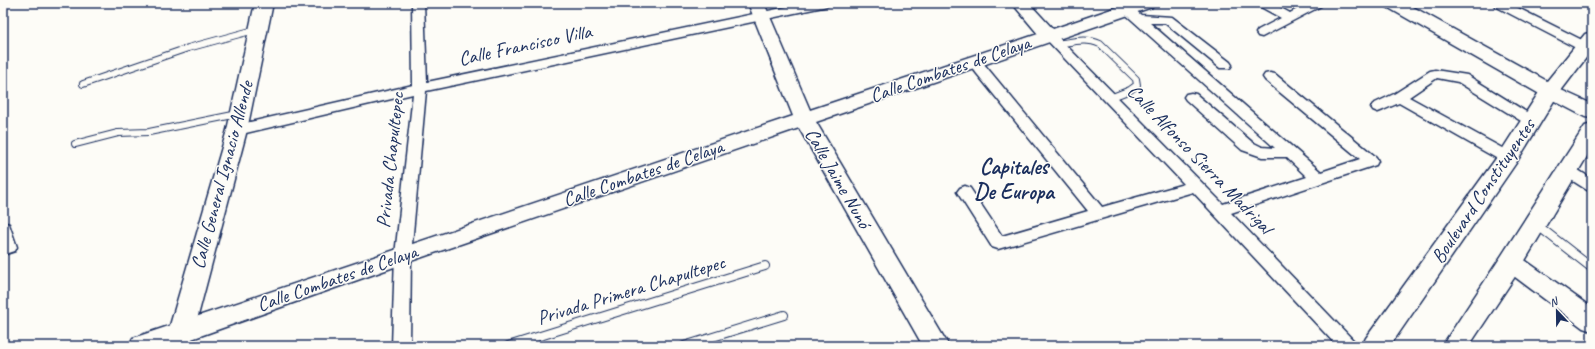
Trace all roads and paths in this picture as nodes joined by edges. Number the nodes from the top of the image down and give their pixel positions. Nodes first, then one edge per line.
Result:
1 (264, 3) edge
2 (418, 3) edge
3 (823, 3) edge
4 (1020, 3) edge
5 (1263, 3) edge
6 (1317, 3) edge
7 (1393, 3) edge
8 (1505, 4) edge
9 (759, 9) edge
10 (1137, 10) edge
11 (1290, 18) junction
12 (259, 28) junction
13 (1262, 34) dead end
14 (1054, 40) junction
15 (1589, 43) edge
16 (974, 61) junction
17 (1225, 65) dead end
18 (1270, 77) dead end
19 (83, 84) dead end
20 (420, 88) junction
21 (1550, 91) junction
22 (1191, 97) dead end
23 (1399, 97) junction
24 (1110, 98) junction
25 (1378, 107) dead end
26 (1592, 112) edge
27 (804, 119) junction
28 (238, 122) junction
29 (1531, 122) junction
30 (1592, 131) edge
31 (75, 144) dead end
32 (1289, 152) junction
33 (1508, 158) junction
34 (1567, 170) junction
35 (1318, 178) junction
36 (1195, 186) junction
37 (1592, 186) edge
38 (965, 192) dead end
39 (1220, 211) junction
40 (1099, 214) junction
41 (1534, 224) junction
42 (3, 228) edge
43 (3, 249) edge
44 (403, 255) junction
45 (1511, 262) junction
46 (765, 266) dead end
47 (1592, 268) edge
48 (784, 315) dead end
49 (1592, 321) edge
50 (178, 339) edge
51 (142, 346) edge
52 (401, 346) edge
53 (508, 346) edge
54 (684, 346) edge
55 (936, 346) edge
56 (1348, 346) edge
57 (1375, 346) edge
58 (1455, 346) edge

1 - 12 main road, Calle General Ignacio Allende
2 - 20 street, Privada Chapultepec
3 - 9 street, Calle Francisco Villa
4 - 14 street, Calle Alfonso Sierra Madrigal
5 - 11 street
6 - 11 street
7 - 21 main road
8 - 15 street
9 - 20 street, Calle Francisco Villa
9 - 27 street, Calle Jaime Nunó
10 - 14 street, Calle Combates de Celaya
10 - 17 street
10 - 32 street
11 - 13 street
12 - 19 lane
12 - 28 main road, Calle General Ignacio Allende
14 - 16 street, Calle Combates de Celaya
14 - 24 street, Calle Alfonso Sierra Madrigal
14 - 24 lane
15 - 21 main road, Boulevard Constituyentes
16 - 27 street, Calle Combates de Celaya
16 - 40 street
18 - 35 street
20 - 28 street, Calle Francisco Villa
20 - 44 street, Privada Chapultepec
21 - 26 street
21 - 29 main road, Boulevard Constituyentes
22 - 32 street
23 - 25 street
23 - 29 street
23 - 33 street
24 - 36 street, Calle Alfonso Sierra Madrigal
27 - 44 street, Calle Combates de Celaya
27 - 55 street, Calle Jaime Nunó
28 - 31 lane
28 - 50 main road, Calle General Ignacio Allende
29 - 33 main road, Boulevard Constituyentes
30 - 34 main road
32 - 35 street
33 - 57 main road, Boulevard Constituyentes
34 - 37 street
34 - 41 main road
35 - 39 street
36 - 39 street, Calle Alfonso Sierra Madrigal
36 - 40 street
38 - 40 street
39 - 56 street, Calle Alfonso Sierra Madrigal
41 - 45 main road
41 - 47 lane
42 - 43 street
44 - 50 street, Calle Combates de Celaya
44 - 52 street, Privada Chapultepec
45 - 49 street
45 - 58 main road
46 - 53 lane, Privada Primera Chapultepec
48 - 54 lane
50 - 51 street, Calle Combates de Celaya

